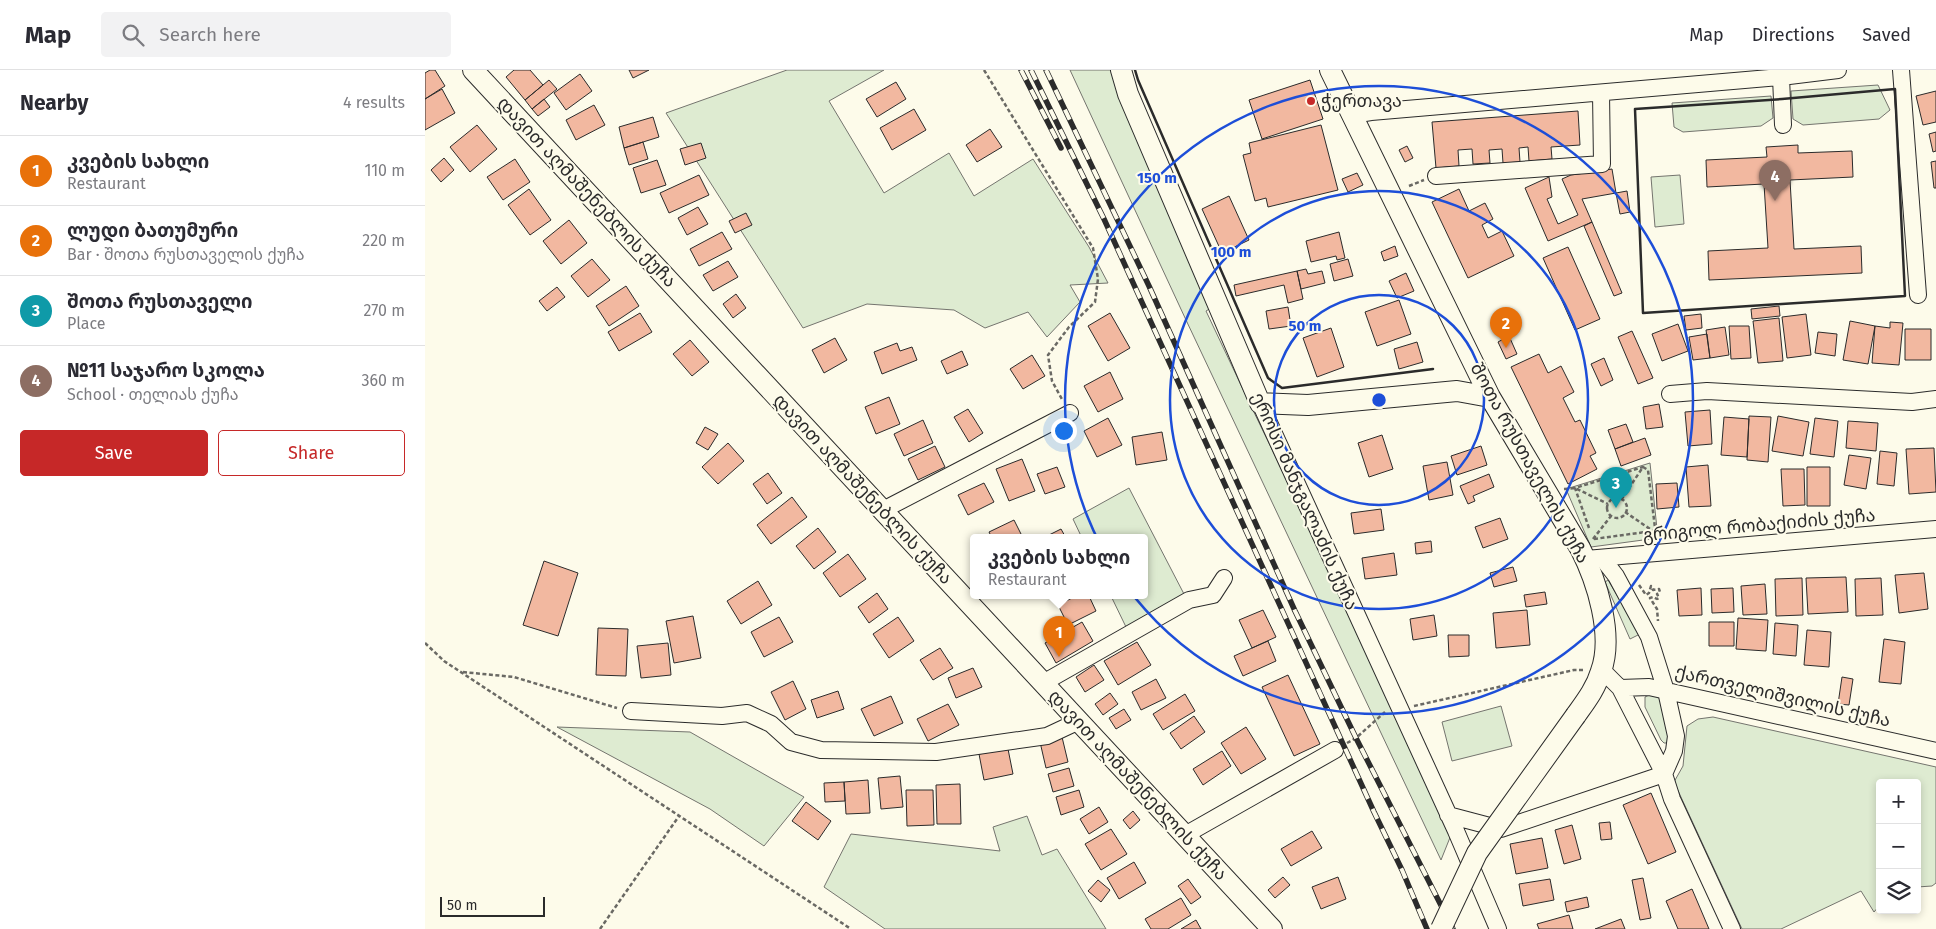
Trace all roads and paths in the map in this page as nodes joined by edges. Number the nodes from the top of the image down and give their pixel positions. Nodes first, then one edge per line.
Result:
1 (473, 70) edge
2 (984, 70) edge
3 (1121, 70) edge
4 (1330, 70) edge
5 (1838, 70) edge
6 (1901, 70) edge
7 (1781, 77) junction
8 (1601, 93) junction
9 (1352, 115) junction
10 (1783, 126) dead end
11 (1436, 176) dead end
12 (1918, 295) dead end
13 (1670, 394) dead end
14 (1490, 396) junction
15 (1936, 399) edge
16 (1259, 403) junction
17 (1070, 413) joint
18 (1643, 467) junction
19 (1575, 488) junction
20 (1560, 489) dead end
21 (1621, 500) junction
22 (1608, 504) junction
23 (883, 510) junction
24 (1625, 512) junction
25 (1611, 516) junction
26 (1936, 529) edge
27 (1653, 531) junction
28 (1593, 540) junction
29 (1658, 541) dead end
30 (1592, 553) junction
31 (1616, 576) junction
32 (1224, 578) dead end
33 (1649, 637) junction
34 (425, 643) edge
35 (1573, 670) dead end
36 (1602, 670) junction
37 (460, 672) junction
38 (1043, 683) junction
39 (1620, 688) junction
40 (1666, 691) junction
41 (1399, 708) junction
42 (631, 711) joint
43 (1079, 721) junction
44 (1335, 750) joint
45 (1936, 751) edge
46 (1664, 774) junction
47 (1448, 815) junction
48 (679, 816) junction
49 (1185, 835) junction
50 (601, 929) edge
51 (851, 929) edge
52 (1272, 929) edge
53 (1441, 929) edge
54 (1498, 929) edge
55 (1732, 929) edge

1 - 23 main road, დავით აღმაშენებლის ქუჩა
2 - 17 path
3 - 16 main road, ეროსი მანჯგალაძის ქუჩა
4 - 9 main road, შოთა რუსთაველის ქუჩა
5 - 7 street
6 - 12 street
7 - 8 street
7 - 10 street
8 - 9 street
8 - 11 street
9 - 14 main road, შოთა რუსთაველის ქუჩა
13 - 15 street
14 - 16 main road
14 - 30 main road, შოთა რუსთაველის ქუჩა
16 - 41 street, ეროსი მანჯგალაძის ქუჩა
17 - 23 street
18 - 19 path
18 - 21 path
18 - 27 path
19 - 20 path
19 - 22 path
19 - 28 path
21 - 22 path
21 - 24 path
22 - 25 path
23 - 38 main road, დავით აღმაშენებლის ქუჩა
24 - 25 path
24 - 27 path
25 - 28 path
26 - 30 street, გრიგოლ რობაქიძის ქუჩა
27 - 28 path
27 - 29 path
28 - 30 path
30 - 31 street
30 - 36 main road, შოთა რუსთაველის ქუჩა
31 - 33 street
31 - 33 path
32 - 38 street
33 - 40 street
34 - 37 path
35 - 41 path
36 - 39 street
36 - 53 main road, შოთა რუსთაველის ქუჩა, bridge
37 - 42 path
37 - 48 path
38 - 43 main road, დავით აღმაშენებლის ქუჩა
39 - 40 street, ქართველიშვილის ქუჩა
39 - 46 street
40 - 45 street, ქართველიშვილის ქუჩა
40 - 46 street
41 - 44 path
41 - 47 street, ეროსი მანჯგალაძის ქუჩა
42 - 43 street
43 - 49 main road, დავით აღმაშენებლის ქუჩა
44 - 49 street
46 - 47 street
46 - 55 street
47 - 54 street, ეროსი მანჯგალაძის ქუჩა
48 - 50 path
48 - 51 path
49 - 52 main road, დავით აღმაშენებლის ქუჩა

